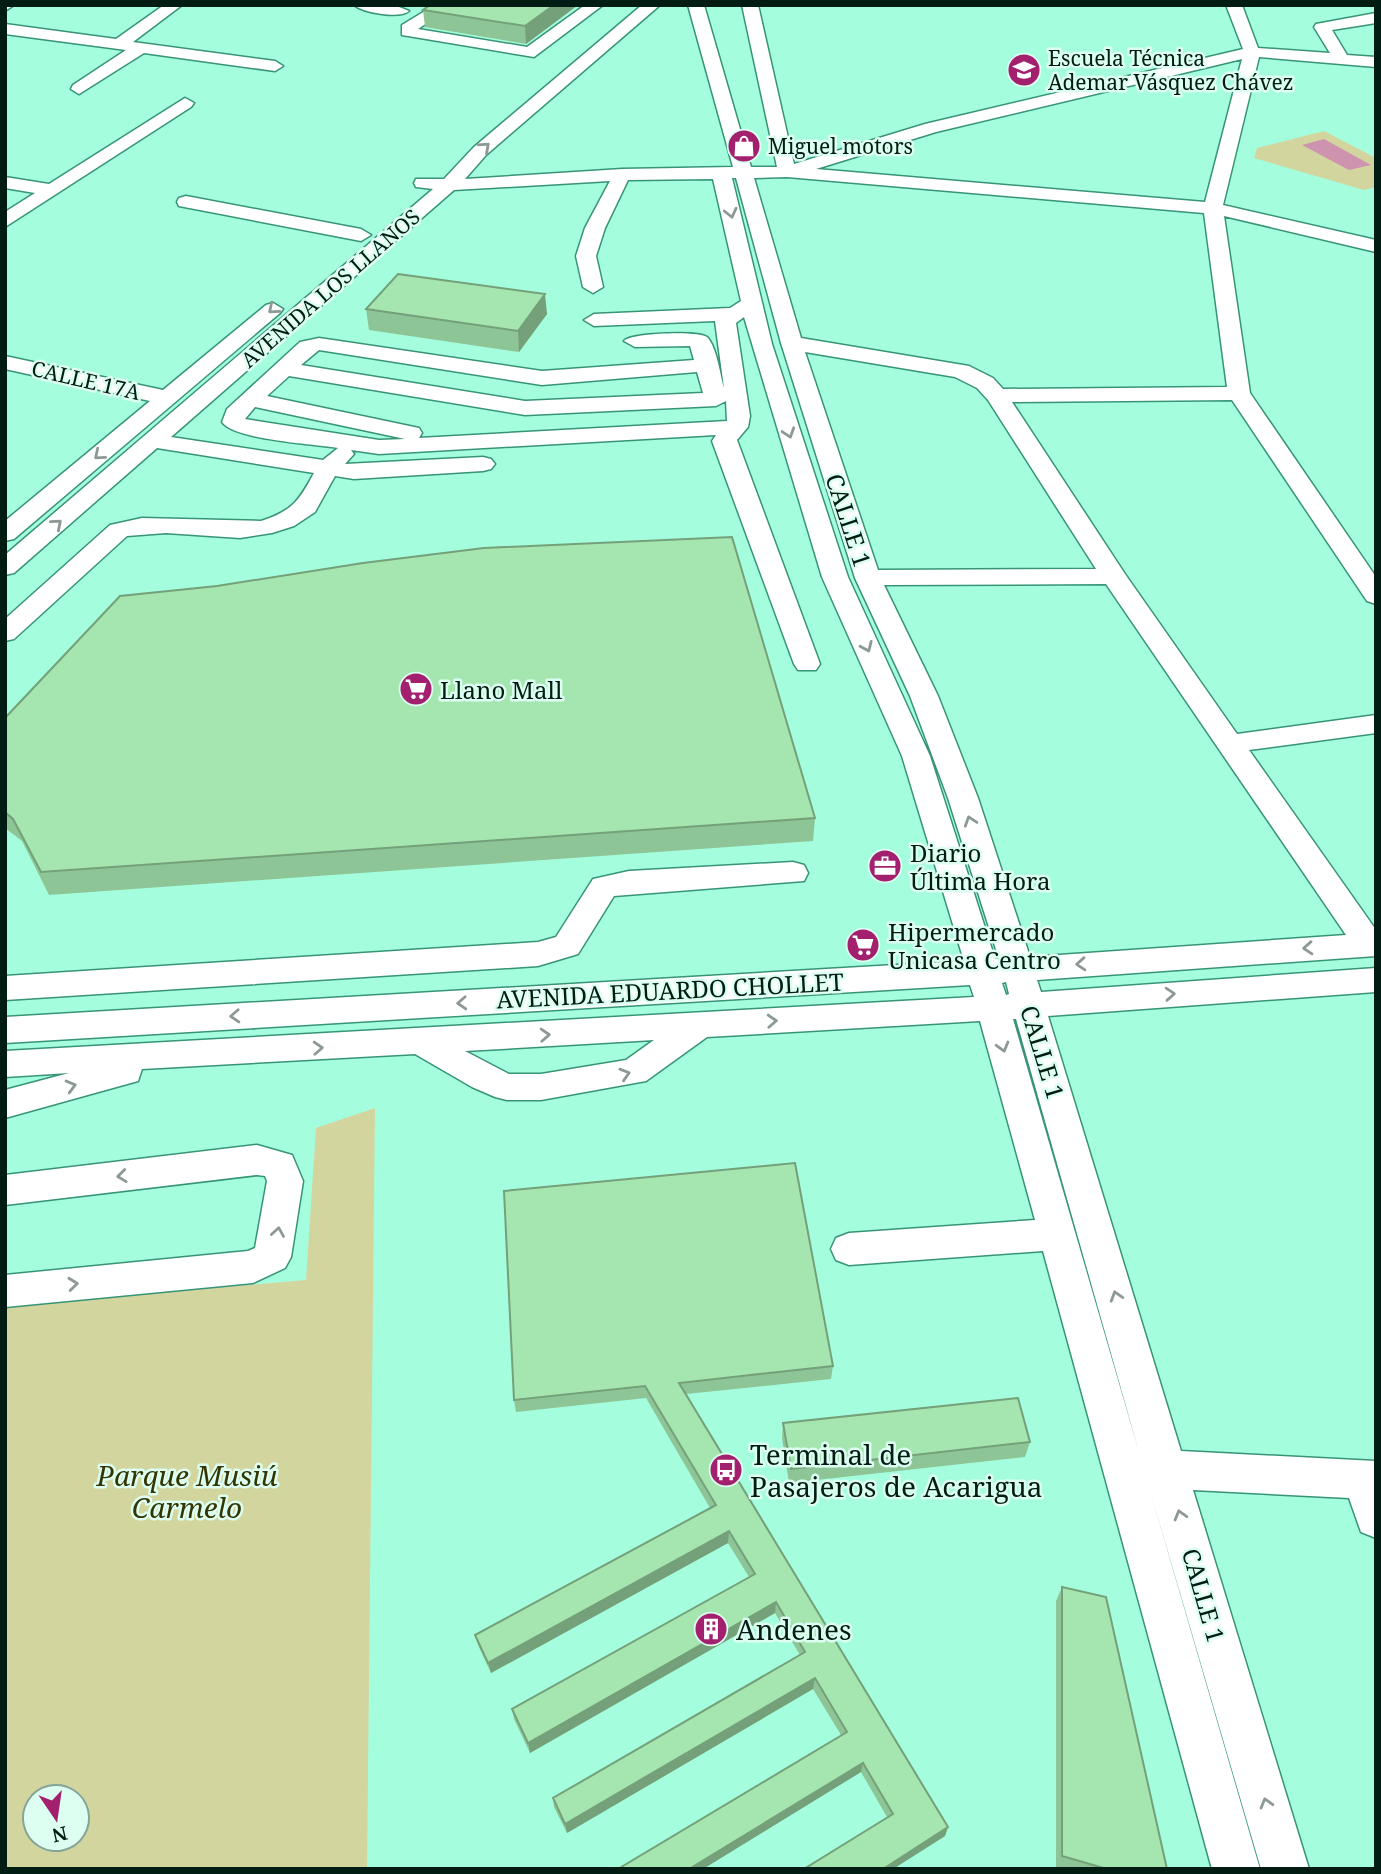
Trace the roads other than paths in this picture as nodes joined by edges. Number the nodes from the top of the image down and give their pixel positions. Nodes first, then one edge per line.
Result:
1 (174, 5) edge
2 (362, 5) edge
3 (446, 5) edge
4 (595, 5) edge
5 (618, 5) edge
6 (652, 5) edge
7 (676, 5) edge
8 (696, 5) edge
9 (750, 5) edge
10 (1234, 5) edge
11 (407, 8) edge
12 (1376, 18) edge
13 (382, 21) dead end
14 (5, 29) edge
15 (118, 45) junction
16 (140, 48) junction
17 (1252, 52) junction
18 (1341, 59) junction
19 (1376, 62) edge
20 (275, 66) dead end
21 (79, 89) dead end
22 (185, 103) dead end
23 (456, 148) dead end
24 (439, 165) dead end
25 (787, 172) junction
26 (731, 173) junction
27 (622, 175) junction
28 (5, 181) edge
29 (423, 183) junction
30 (449, 185) junction
31 (51, 190) junction
32 (186, 202) dead end
33 (1213, 208) junction
34 (5, 221) edge
35 (361, 235) junction
36 (1376, 246) edge
37 (320, 270) dead end
38 (593, 287) dead end
39 (289, 295) dead end
40 (741, 309) junction
41 (594, 320) dead end
42 (635, 341) dead end
43 (792, 343) junction
44 (5, 362) edge
45 (709, 365) junction
46 (284, 369) junction
47 (1240, 393) junction
48 (997, 396) junction
49 (167, 398) junction
50 (252, 400) junction
51 (731, 434) junction
52 (154, 441) junction
53 (464, 443) junction
54 (351, 444) junction
55 (328, 469) junction
56 (5, 534) edge
57 (5, 568) edge
58 (1113, 576) junction
59 (868, 578) junction
60 (1375, 593) edge
61 (5, 633) edge
62 (807, 664) dead end
63 (1376, 724) edge
64 (1228, 744) junction
65 (793, 873) dead end
66 (1372, 944) edge
67 (1018, 969) junction
68 (983, 972) junction
69 (1376, 980) edge
70 (5, 988) edge
71 (1029, 1004) junction
72 (992, 1008) junction
73 (698, 1026) junction
74 (5, 1030) edge
75 (422, 1042) junction
76 (191, 1055) junction
77 (5, 1064) edge
78 (5, 1104) edge
79 (5, 1190) edge
80 (1056, 1234) junction
81 (849, 1249) dead end
82 (5, 1291) edge
83 (1122, 1468) junction
84 (1167, 1468) junction
85 (1369, 1479) edge
86 (1376, 1518) edge
87 (1236, 1869) edge
88 (1285, 1869) edge

1 - 15 street
2 - 11 street
3 - 4 street
5 - 23 street
30 -> 6 street, AVENIDA LOS LLANOS
7 - 26 street, CALLE 1
8 - 26 street, CALLE 1
9 - 25 street
10 - 17 street
11 - 13 street
12 - 18 street
14 - 15 street
15 - 16 street
16 - 20 street
16 - 21 street
17 - 18 street
17 - 25 street
17 - 33 street
18 - 19 street
22 - 31 street
24 - 29 street, AVENIDA LOS LLANOS
25 - 26 street
25 - 33 street
26 - 27 street
26 -> 40 street, CALLE 1
26 - 43 street, CALLE 1
27 - 30 street
27 - 38 street
28 - 31 street
29 - 30 street
29 - 35 street, AVENIDA LOS LLANOS
30 - 52 street, AVENIDA LOS LLANOS
31 - 34 street
32 - 35 street
33 - 36 street
33 - 47 street
35 - 37 street, AVENIDA LOS LLANOS
39 -> 49 street, AVENIDA LOS LLANOS
40 - 41 street
40 - 51 street
40 -> 68 street, CALLE 1
42 - 45 street
43 - 48 street
43 - 59 street, CALLE 1
44 - 49 street, CALLE 17A
45 - 46 street
45 - 46 street
46 - 50 street
47 - 48 street
47 - 60 street
48 - 58 street
49 -> 56 street, AVENIDA LOS LLANOS
50 - 53 street
50 - 54 street
51 - 53 street
51 - 55 street
51 - 62 street
52 - 55 street
57 -> 52 street, AVENIDA LOS LLANOS
53 - 54 street
54 - 55 street
55 - 61 street
58 - 59 street
58 - 64 street
67 -> 59 street, CALLE 1
63 - 64 street
64 - 66 street
65 - 70 street
66 -> 67 street, AVENIDA EDUARDO CHOLLET
67 - 68 street, AVENIDA EDUARDO CHOLLET
67 - 71 street, CALLE 1
68 - 72 street, CALLE 1
68 -> 74 street, AVENIDA EDUARDO CHOLLET
71 -> 69 street, AVENIDA EDUARDO CHOLLET
71 - 72 street, AVENIDA EDUARDO CHOLLET
84 -> 71 street, CALLE 1
73 -> 72 street, AVENIDA EDUARDO CHOLLET
72 -> 80 street, CALLE 1
75 -> 73 street, AVENIDA EDUARDO CHOLLET
75 -> 73 street
76 -> 75 street, AVENIDA EDUARDO CHOLLET
76 - 77 street, AVENIDA EDUARDO CHOLLET
78 -> 76 street
82 -> 79 street
80 - 81 street
80 - 83 street, CALLE 1
83 - 84 street
83 - 87 street, CALLE 1
84 - 85 street
88 -> 84 street, CALLE 1
85 - 86 street

